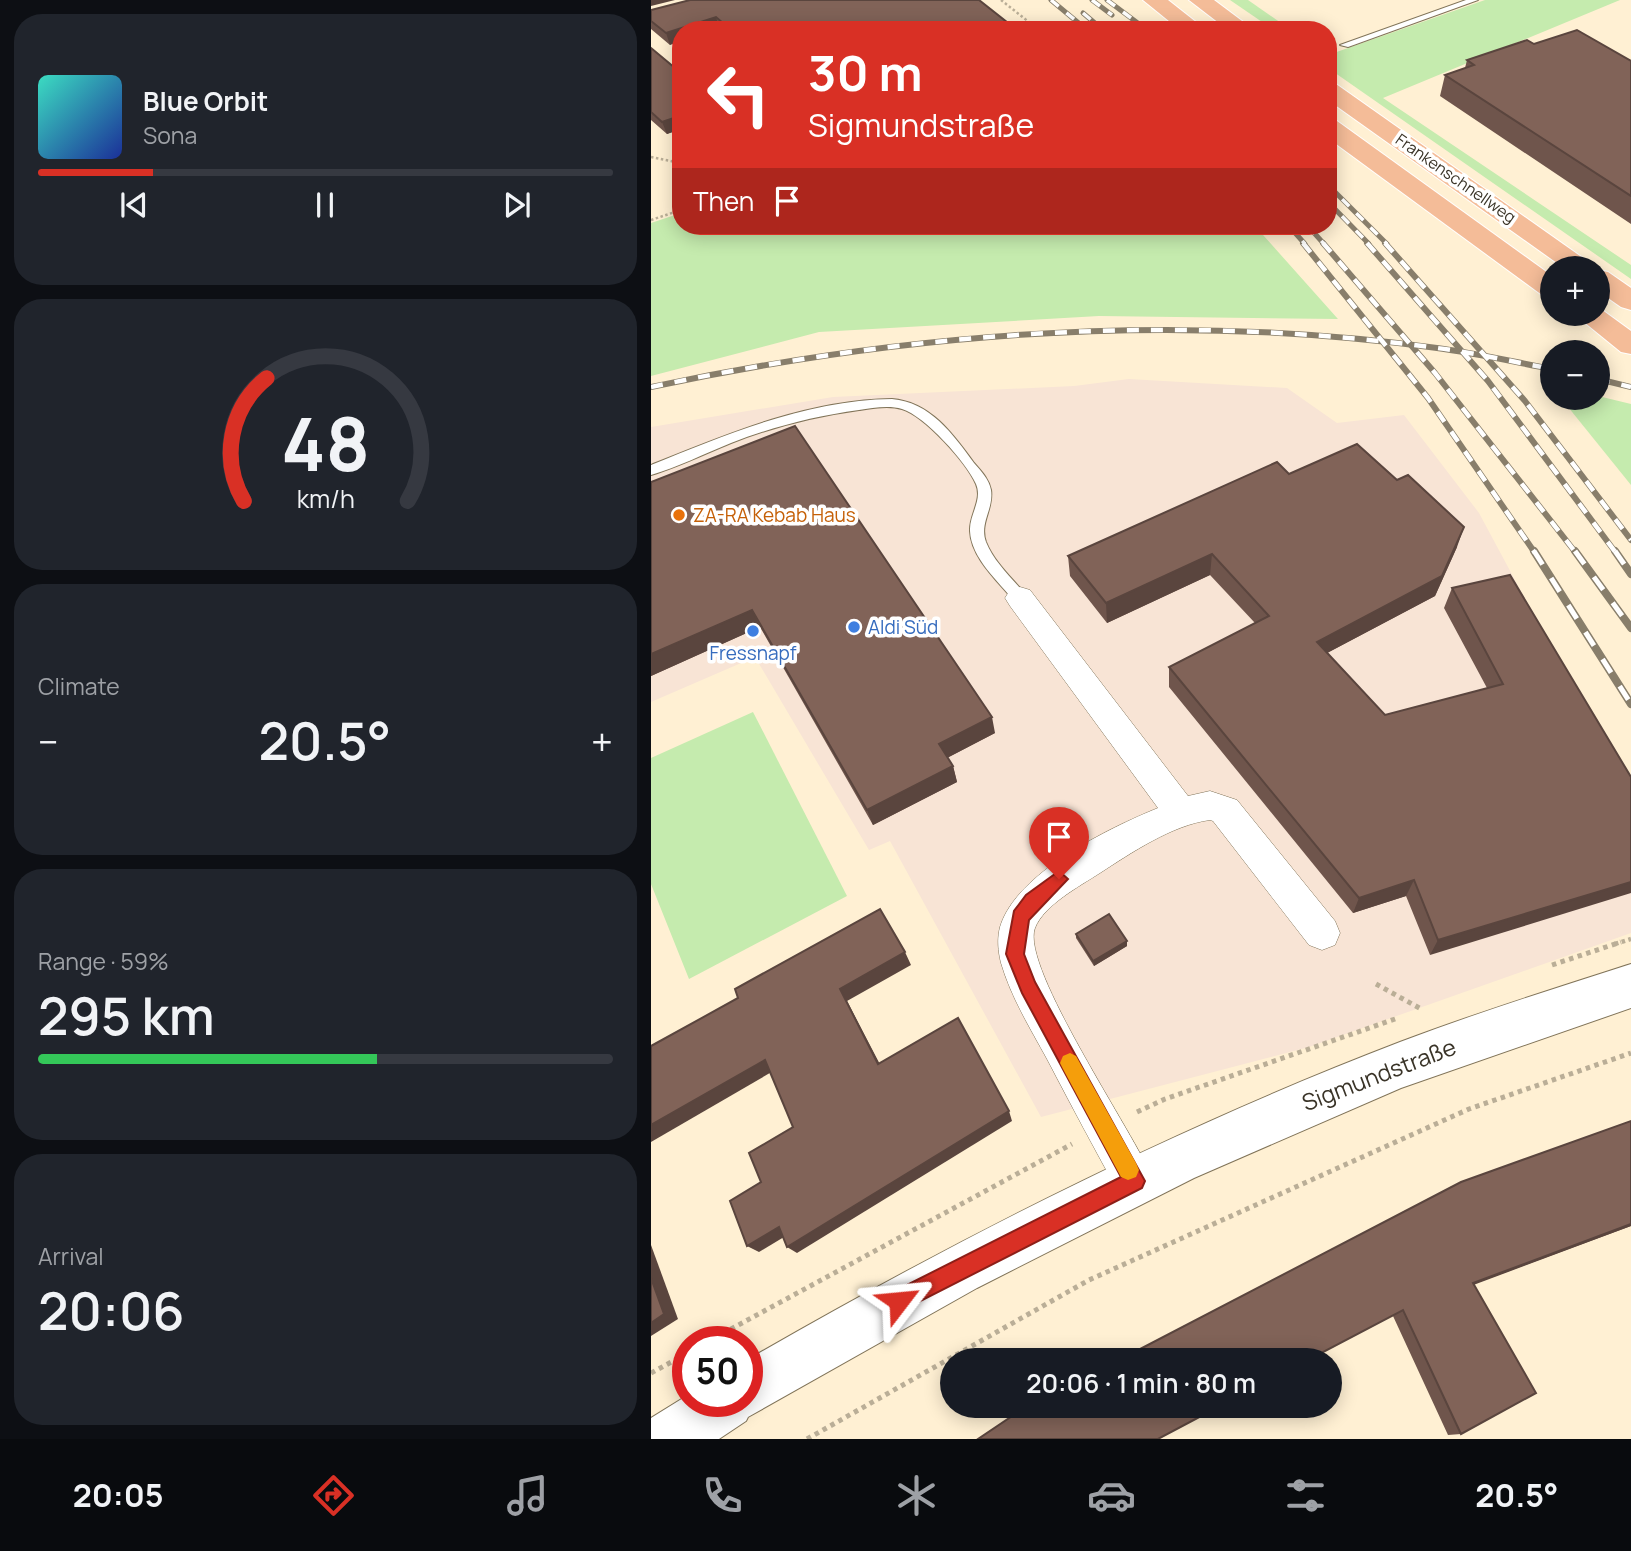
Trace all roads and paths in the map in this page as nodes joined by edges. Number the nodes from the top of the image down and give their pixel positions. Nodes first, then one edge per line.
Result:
1 (1001, 0) edge
2 (1154, 0) edge
3 (1200, 0) edge
4 (1474, 0) edge
5 (1028, 21) edge
6 (1183, 21) edge
7 (1230, 21) edge
8 (1345, 45) dead end
9 (1337, 95) edge
10 (1337, 134) edge
11 (651, 157) edge
12 (672, 161) edge
13 (672, 213) edge
14 (651, 220) edge
15 (1566, 256) edge
16 (1540, 280) edge
17 (1610, 287) edge
18 (1631, 302) edge
19 (1605, 326) edge
20 (1631, 345) edge
21 (651, 470) edge
22 (1020, 598) joint
23 (1180, 812) junction
24 (1322, 933) dead end
25 (1376, 984) dead end
26 (1631, 986) edge
27 (1423, 1010) dead end
28 (1631, 1053) edge
29 (1033, 1163) dead end
30 (1134, 1181) junction
31 (736, 1326) edge
32 (672, 1362) edge
33 (651, 1373) edge
34 (763, 1381) edge
35 (703, 1417) edge
36 (669, 1439) edge
37 (807, 1439) edge

1 - 5 path
2 - 6 highway
3 - 7 highway
4 - 8 lane
9 - 15 highway, Frankenschnellweg
10 - 16 highway, Frankenschnellweg
11 - 12 path
13 - 14 path
17 - 18 highway
19 - 20 highway
21 - 22 lane
22 - 23 street
23 - 24 street
23 - 30 street
25 - 27 path
26 - 30 main road, Sigmundstraße
28 - 37 path
29 - 31 path
30 - 34 main road, Sigmundstraße
32 - 33 path
35 - 36 main road

